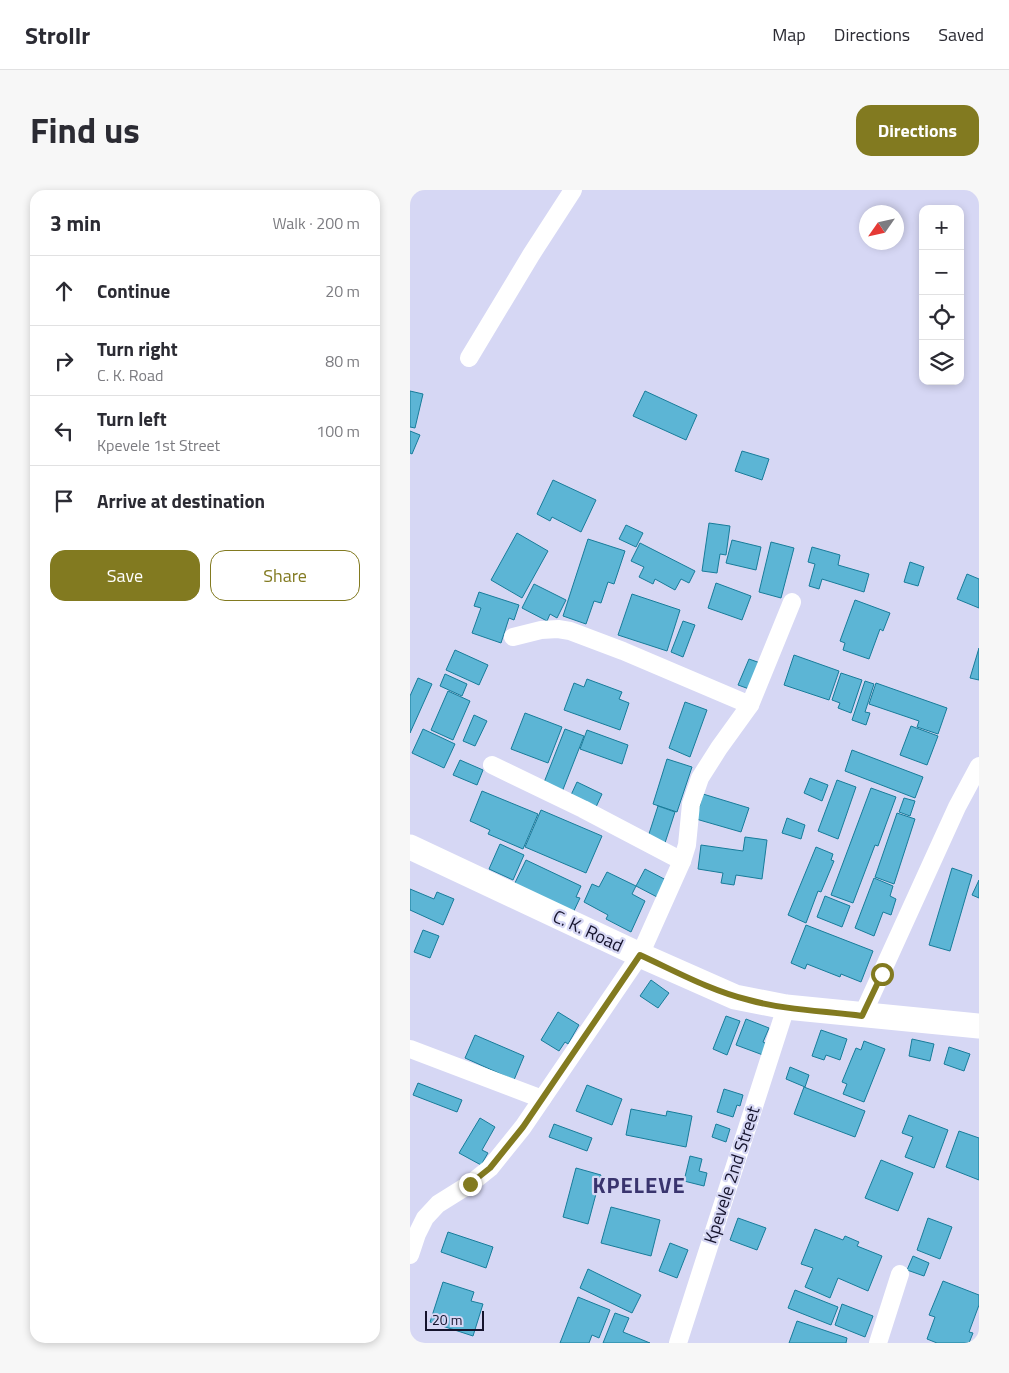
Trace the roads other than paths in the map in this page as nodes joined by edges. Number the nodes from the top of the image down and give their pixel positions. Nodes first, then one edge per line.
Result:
1 (573, 190) edge
2 (469, 358) dead end
3 (792, 602) dead end
4 (513, 637) dead end
5 (750, 706) junction
6 (492, 765) dead end
7 (976, 778) edge
8 (410, 848) edge
9 (682, 861) junction
10 (640, 955) junction
11 (786, 1007) junction
12 (862, 1016) junction
13 (979, 1026) edge
14 (410, 1049) edge
15 (542, 1100) junction
16 (410, 1255) edge
17 (900, 1274) dead end
18 (678, 1343) edge
19 (878, 1343) edge

1 - 2 street
3 - 5 street
4 - 5 street
5 - 9 street
6 - 9 street
7 - 12 street
8 - 10 street, C. K. Road
9 - 10 street
10 - 11 street, C. K. Road
10 - 15 street
11 - 12 street, C. K. Road
11 - 18 street, Kpevele 2nd Street
12 - 13 street, C. K. Road
14 - 15 street
15 - 16 street
17 - 19 street

